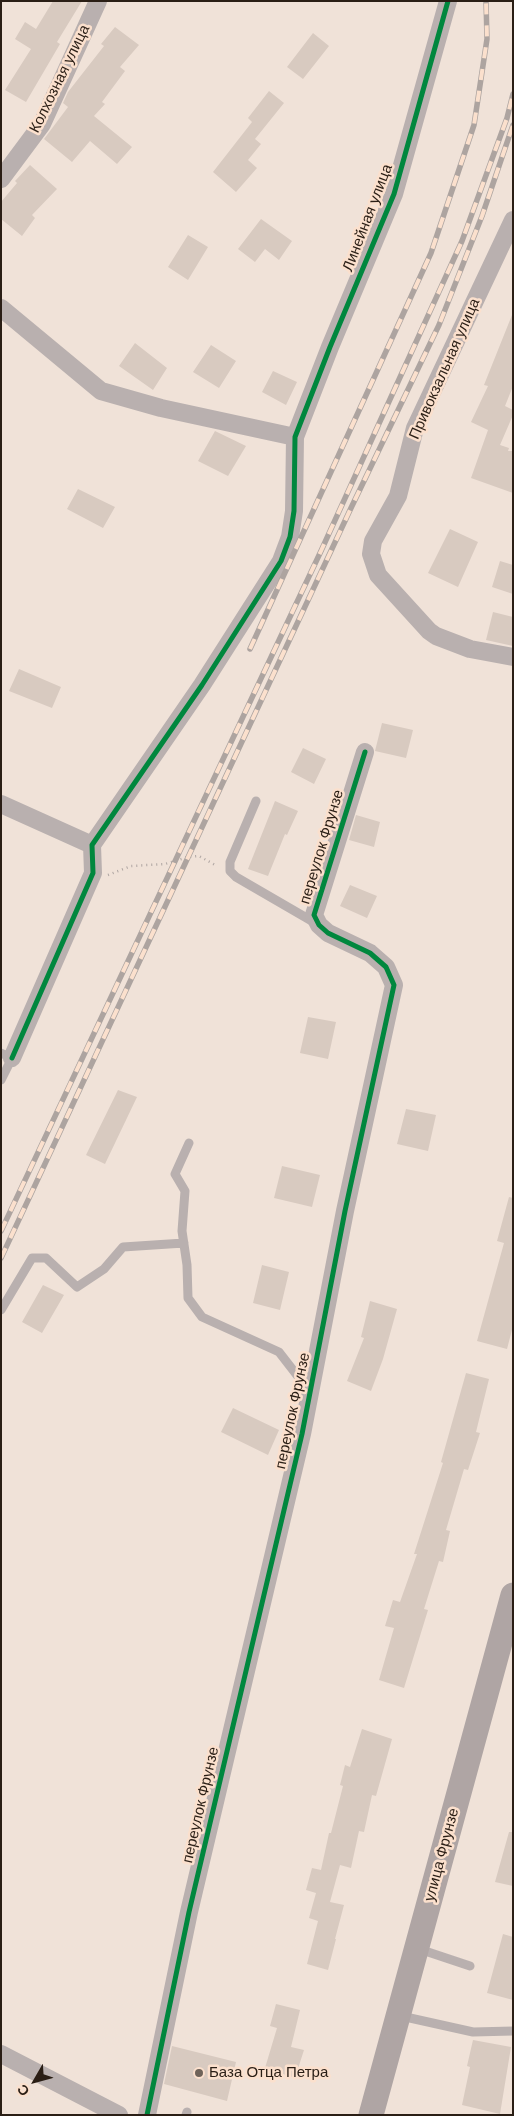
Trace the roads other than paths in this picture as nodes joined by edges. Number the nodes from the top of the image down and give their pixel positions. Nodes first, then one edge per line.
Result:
1 (98, 1) edge
2 (448, 1) edge
3 (1, 179) edge
4 (513, 220) edge
5 (1, 308) edge
6 (295, 437) junction
7 (513, 657) edge
8 (365, 752) dead end
9 (256, 801) dead end
10 (1, 804) edge
11 (92, 845) junction
12 (319, 925) junction
13 (7, 1055) edge
14 (1, 1080) edge
15 (189, 1143) dead end
16 (184, 1243) junction
17 (1, 1310) edge
18 (310, 1392) junction
19 (513, 1594) edge
20 (416, 1948) junction
21 (470, 1966) dead end
22 (398, 2016) junction
23 (513, 2030) edge
24 (1, 2054) edge
25 (118, 2115) edge
26 (147, 2115) edge
27 (371, 2115) edge
28 (386, 2115) edge

1 - 3 street, Колхозная улица
2 - 6 street, Линейная улица
4 - 7 street, Привокзальная улица
5 - 6 street
6 - 11 street
8 - 12 street, переулок Фрунзе
9 - 12 lane
10 - 11 street
11 - 13 street
12 - 18 street, переулок Фрунзе
13 - 14 lane
15 - 16 lane
16 - 17 lane
16 - 18 lane
18 - 26 street, переулок Фрунзе
19 - 20 street, улица Фрунзе
20 - 21 lane
20 - 22 street, улица Фрунзе
22 - 23 lane
22 - 27 street, улица Фрунзе
22 - 28 street
24 - 25 street

